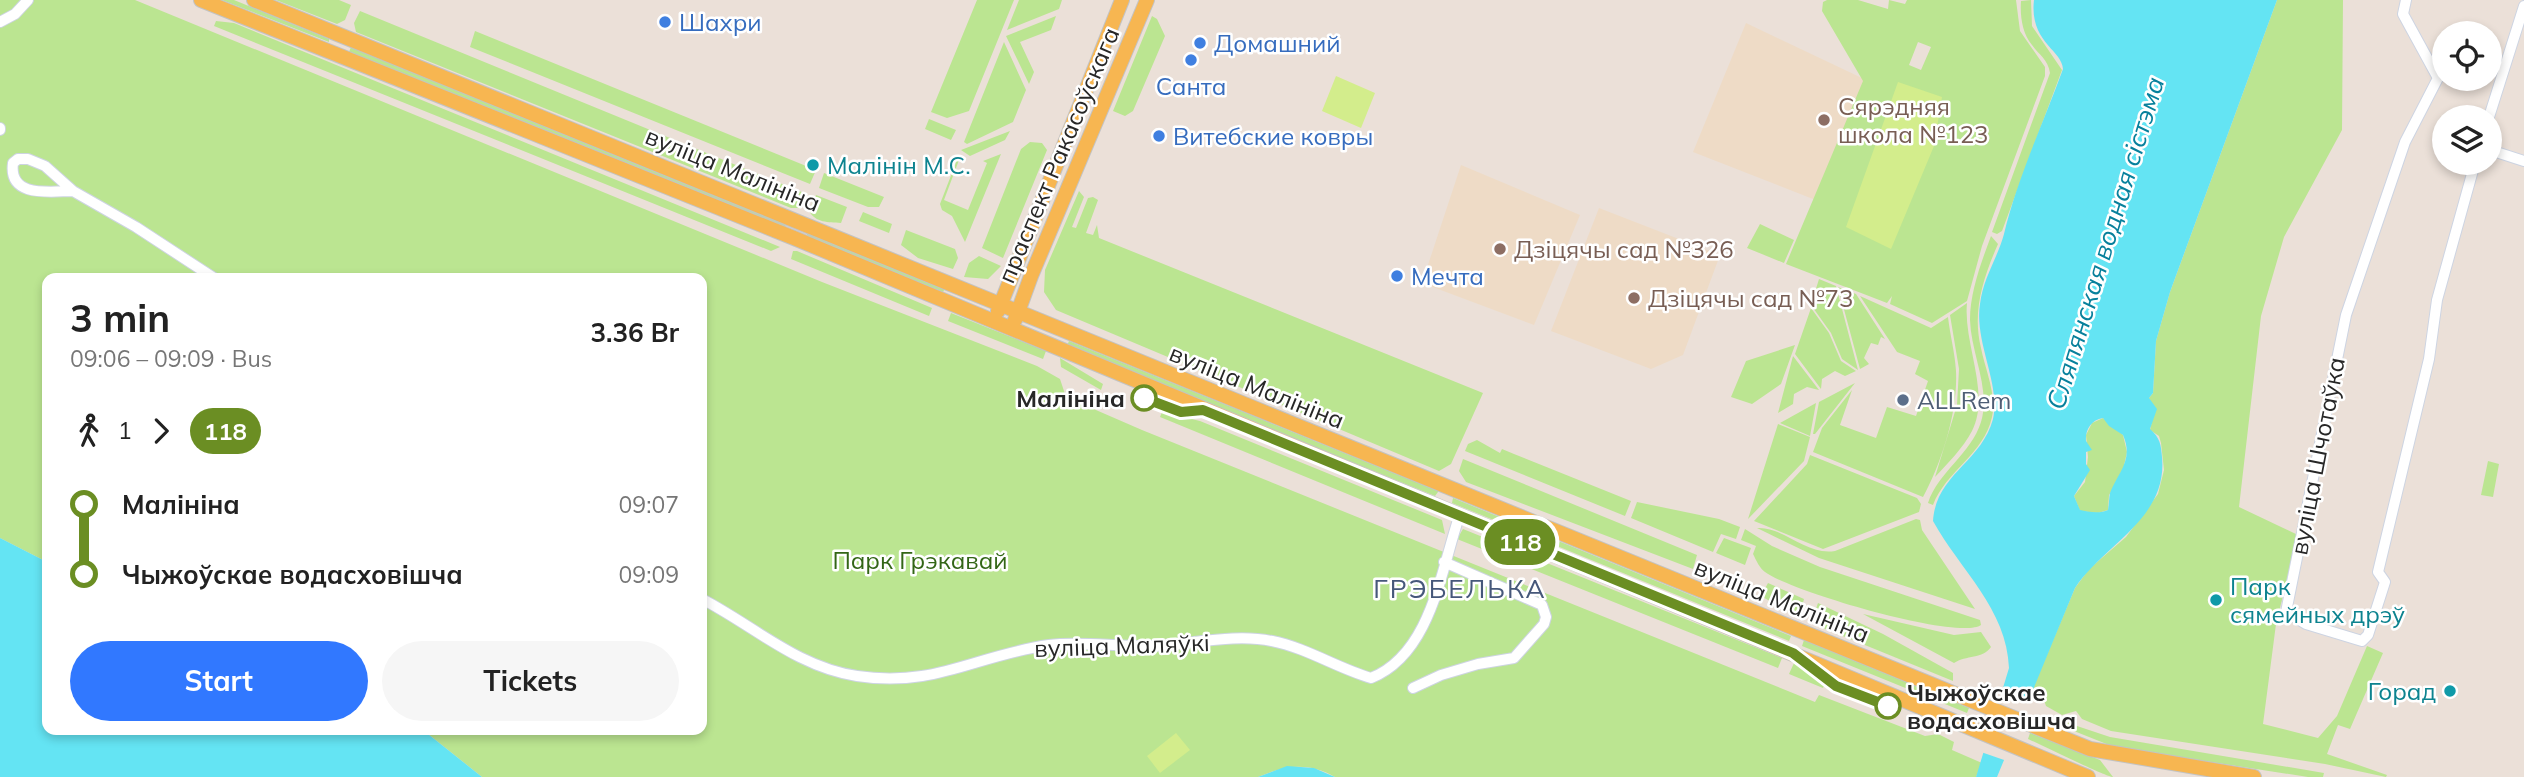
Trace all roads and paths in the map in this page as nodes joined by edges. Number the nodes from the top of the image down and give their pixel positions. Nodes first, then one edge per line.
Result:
1 (28, 0) edge
2 (201, 0) edge
3 (254, 0) edge
4 (1122, 0) edge
5 (1147, 0) edge
6 (2406, 0) edge
7 (2524, 6) edge
8 (0, 22) edge
9 (2493, 105) edge
10 (2502, 154) edge
11 (2524, 161) edge
12 (2472, 175) edge
13 (73, 191) junction
14 (207, 273) edge
15 (1000, 304) junction
16 (1018, 312) junction
17 (995, 321) junction
18 (1012, 328) junction
19 (1447, 489) junction
20 (1440, 509) junction
21 (1459, 517) junction
22 (1444, 562) junction
23 (707, 602) edge
24 (1413, 688) dead end
25 (2088, 777) edge
26 (2254, 777) edge

1 - 8 street
2 - 17 main road, вуліца Малініна
3 - 15 main road, вуліца Малініна
4 - 15 main road, праспект Ракасоўскага
5 - 16 main road, праспект Ракасоўскага
6 - 12 street, вуліца Шчотаўка
7 - 9 street
10 - 11 street
13 - 13 street
13 - 14 street
15 - 16 main road, вуліца Малініна
15 - 17 main road, праспект Ракасоўскага
16 - 18 main road, праспект Ракасоўскага
16 - 19 main road, вуліца Малініна
17 - 18 main road, вуліца Малініна
18 - 20 main road, вуліца Малініна
19 - 20 main road
19 - 26 main road, вуліца Малініна
20 - 21 main road, вуліца Малініна
21 - 22 street, вуліца Маляўкі
21 - 25 main road, вуліца Малініна
22 - 23 street, вуліца Маляўкі
22 - 24 street

